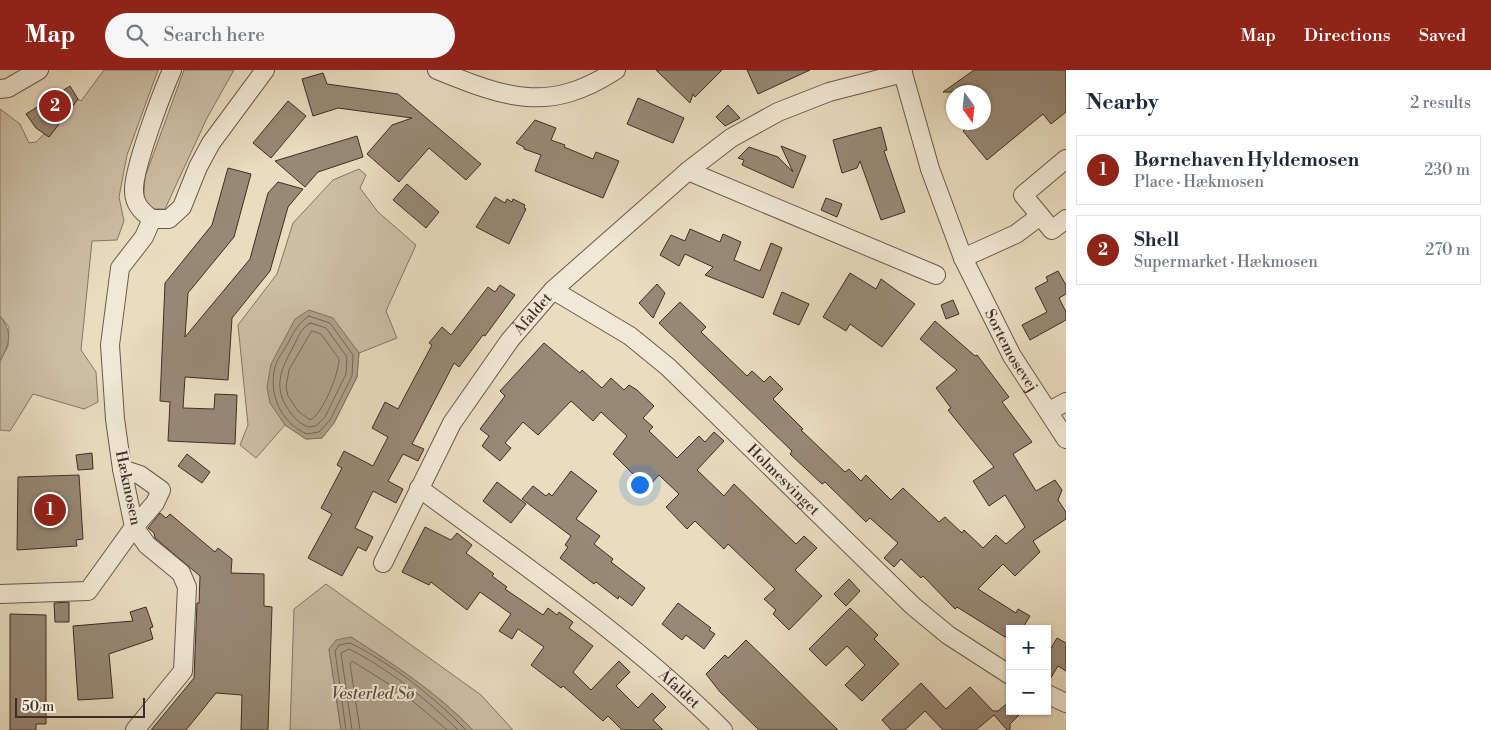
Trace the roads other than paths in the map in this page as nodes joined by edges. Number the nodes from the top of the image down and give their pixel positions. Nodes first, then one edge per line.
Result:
1 (39, 70) edge
2 (172, 70) edge
3 (265, 70) edge
4 (437, 70) edge
5 (616, 70) edge
6 (902, 71) edge
7 (456, 74) edge
8 (0, 90) edge
9 (1066, 159) edge
10 (688, 171) junction
11 (1040, 216) junction
12 (152, 219) junction
13 (1066, 219) edge
14 (963, 258) junction
15 (936, 275) dead end
16 (553, 290) junction
17 (1066, 402) edge
18 (1049, 411) junction
19 (1066, 439) edge
20 (122, 469) junction
21 (419, 488) junction
22 (134, 527) junction
23 (383, 563) dead end
24 (0, 594) edge
25 (1006, 672) edge
26 (1051, 696) edge
27 (1066, 702) edge
28 (135, 730) edge
29 (723, 730) edge

1 - 8 street
2 - 12 street
3 - 12 street
4 - 7 street
5 - 7 street
6 - 10 street, Åfaldet
6 - 14 street, Sortemosevej
9 - 11 street
10 - 15 street
10 - 16 street, Åfaldet
11 - 13 street
11 - 14 street
12 - 20 street, Hækmosen
14 - 18 street, Sortemosevej
16 - 21 street, Åfaldet
16 - 25 street, Holmesvinget
17 - 18 street
18 - 19 street, Sortemosevej
20 - 22 street, Hækmosen
20 - 22 street
21 - 23 street, Åfaldet
21 - 29 street, Åfaldet
22 - 24 street
22 - 28 street, Hækmosen
26 - 27 street

